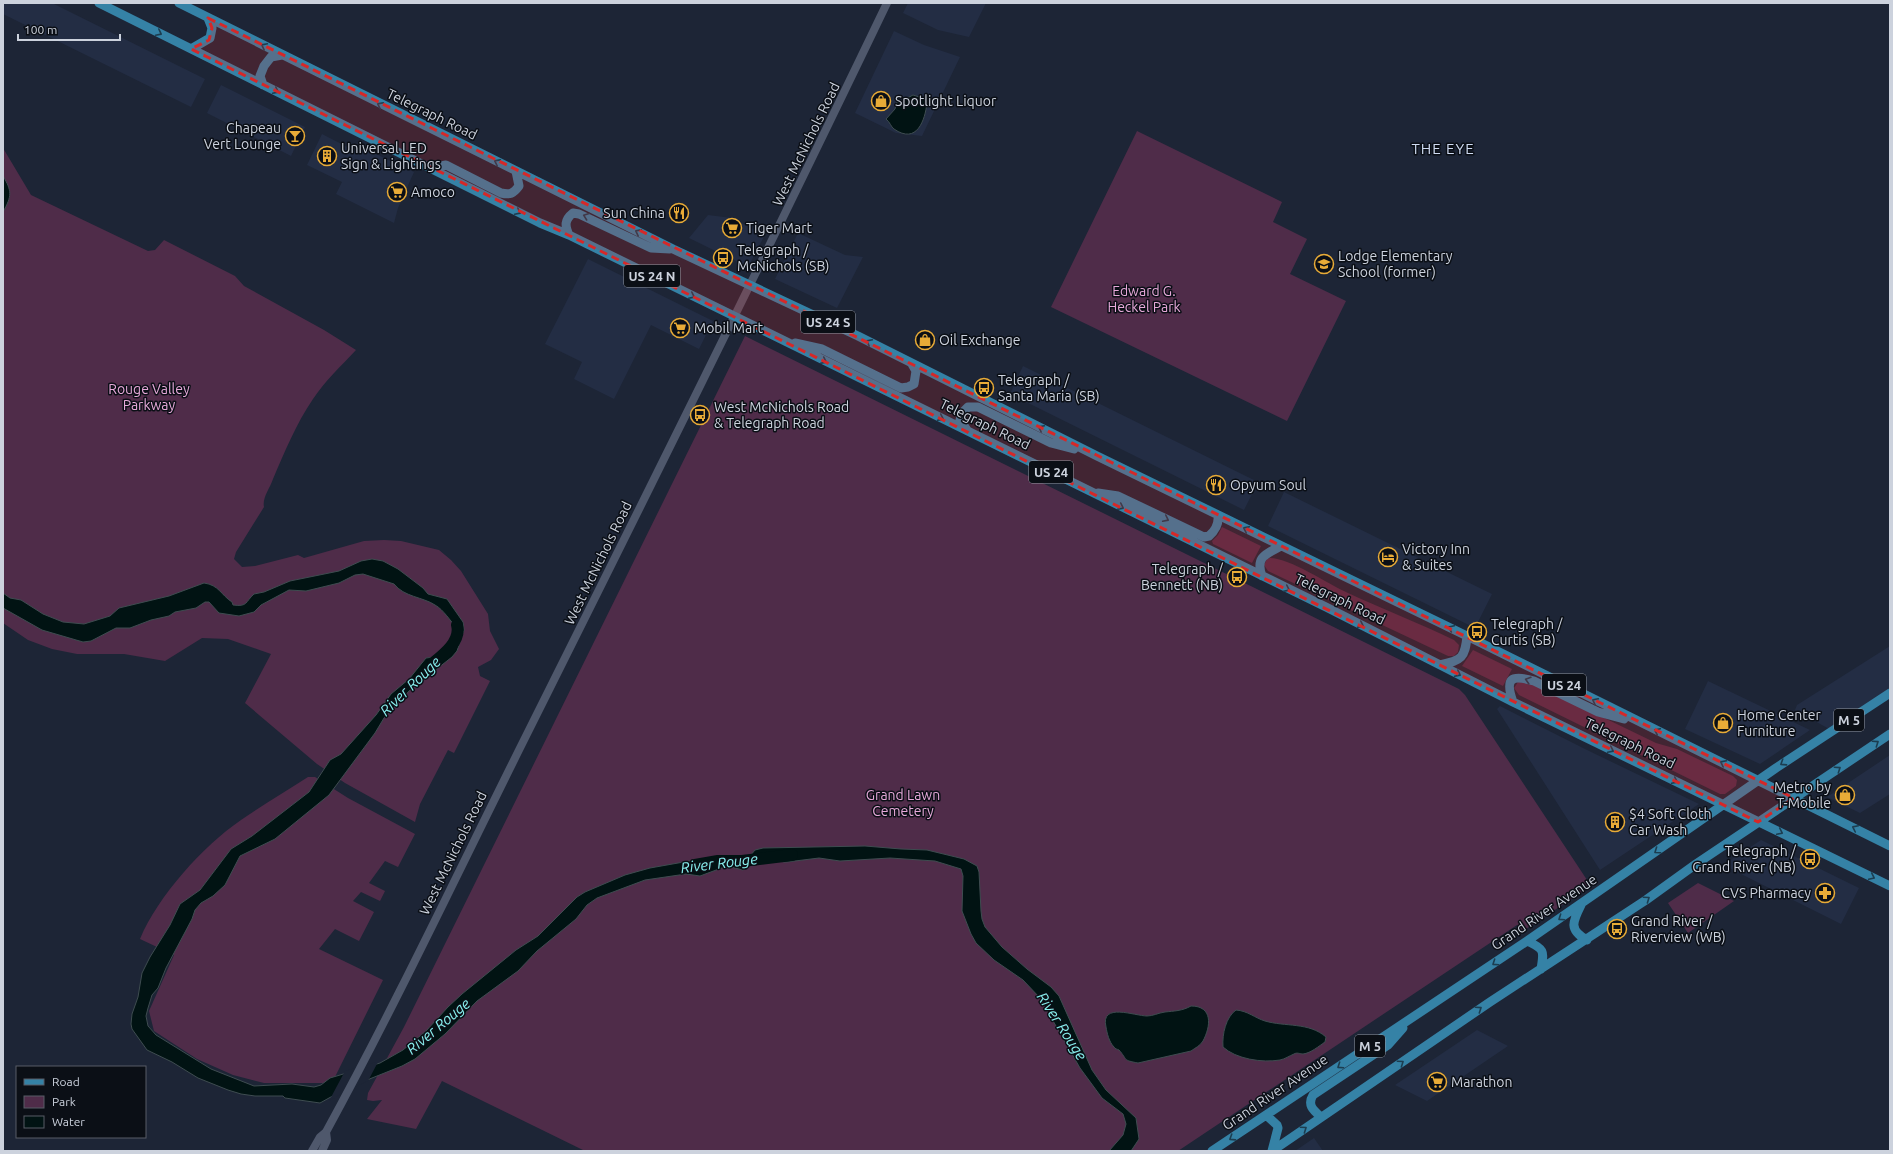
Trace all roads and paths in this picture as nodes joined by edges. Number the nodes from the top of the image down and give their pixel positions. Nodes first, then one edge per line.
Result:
1 (99, 3) edge
2 (179, 3) edge
3 (887, 3) edge
4 (208, 18) junction
5 (191, 49) junction
6 (282, 55) junction
7 (263, 85) junction
8 (431, 168) junction
9 (516, 171) junction
10 (569, 235) junction
11 (673, 250) junction
12 (751, 286) junction
13 (735, 318) junction
14 (777, 338) junction
15 (908, 362) junction
16 (968, 431) junction
17 (1097, 456) junction
18 (1091, 492) junction
19 (1218, 515) junction
20 (1281, 546) junction
21 (1262, 576) junction
22 (1467, 636) junction
23 (1440, 665) junction
24 (1890, 693) edge
25 (1513, 702) junction
26 (1643, 724) junction
27 (1890, 734) edge
28 (1758, 780) junction
29 (1794, 798) junction
30 (1723, 804) junction
31 (1758, 822) junction
32 (1890, 846) edge
33 (1890, 886) edge
34 (1580, 905) junction
35 (1587, 940) junction
36 (1527, 941) junction
37 (1541, 969) junction
38 (1412, 1018) junction
39 (1266, 1115) junction
40 (1321, 1117) junction
41 (326, 1132) junction
42 (312, 1151) edge
43 (322, 1151) edge
44 (1212, 1151) edge
45 (1272, 1151) edge

1 -> 5 main road, Telegraph Road
2 - 4 main road, Telegraph Road
3 - 12 main road, West McNichols Road
4 - 5 main road
6 -> 4 main road, Telegraph Road
5 - 7 main road, Telegraph Road
6 - 7 main road
9 -> 6 main road, Telegraph Road
7 -> 8 main road, Telegraph Road
8 - 9 main road
8 -> 10 main road, Telegraph Road
11 -> 9 main road, Telegraph Road
11 -> 10 main road, Telegraph Road
10 -> 13 main road, Telegraph Road / US 24 N
11 - 12 main road, Telegraph Road / US 24 S
12 - 13 main road, West McNichols Road
15 -> 12 main road, Telegraph Road / US 24 S
13 - 14 main road, Telegraph Road / US 24 N
13 - 41 main road, West McNichols Road
14 - 15 main road, Telegraph Road
14 -> 16 main road, Telegraph Road / US 24
17 -> 15 main road, Telegraph Road / US 24
16 - 17 main road
16 - 18 main road, Telegraph Road / US 24
17 - 19 main road, Telegraph Road / US 24
18 -> 19 main road
18 -> 21 main road, Telegraph Road / US 24
20 -> 19 main road, Telegraph Road / US 24
20 - 21 main road
22 -> 20 main road, Telegraph Road / US 24
21 -> 23 main road, Telegraph Road / US 24
22 - 23 main road
26 -> 22 main road, Telegraph Road / US 24
23 -> 25 main road, Telegraph Road / US 24
24 -> 28 main road, Grand River Avenue / M 5
26 -> 25 main road
25 -> 30 main road, Telegraph Road / US 24
28 -> 26 main road, Telegraph Road / US 24
29 -> 27 main road, M 5
28 - 29 main road, Telegraph Road / US 24
28 - 30 main road, Grand River Avenue / M 5
29 - 31 main road, M 5
32 -> 29 main road, Telegraph Road / US 24
30 - 31 main road, Telegraph Road / US 24
30 -> 34 main road, Grand River Avenue / M 5
31 -> 33 main road, Telegraph Road / US 24
35 -> 31 main road, M 5
34 - 35 main road
34 -> 36 main road, Grand River Avenue / M 5
35 - 37 main road, M 5
36 - 37 main road
36 -> 38 main road, Grand River Avenue / M 5
40 -> 37 main road, M 5
38 -> 39 main road, Grand River Avenue / M 5
38 - 40 main road
39 -> 44 main road, Grand River Avenue / M 5
39 - 45 main road
45 -> 40 main road, M 5
41 - 42 main road, West McNichols Road
41 - 43 main road, West McNichols Road

